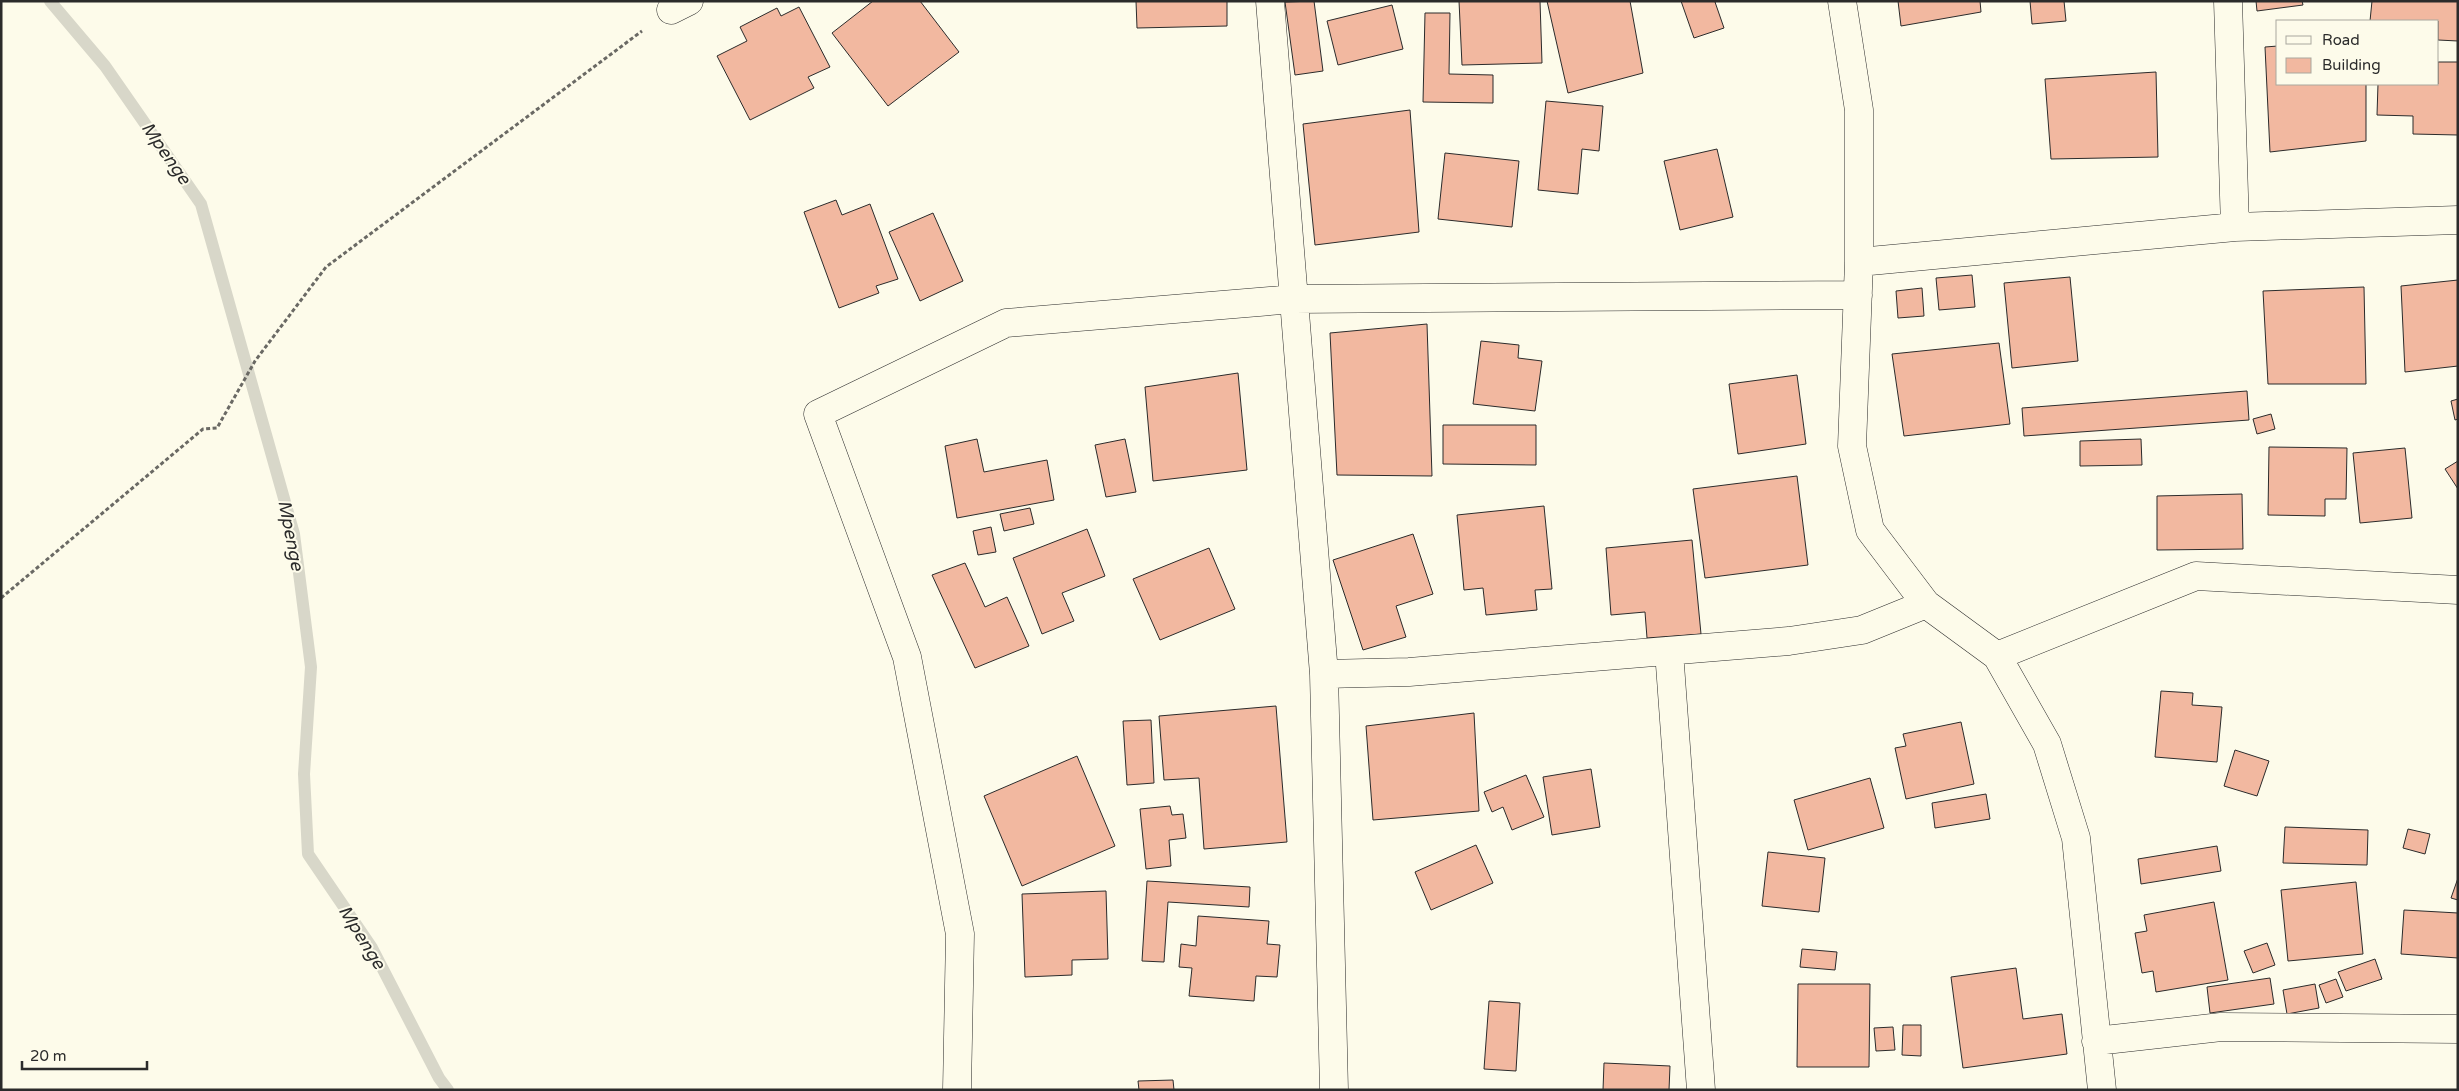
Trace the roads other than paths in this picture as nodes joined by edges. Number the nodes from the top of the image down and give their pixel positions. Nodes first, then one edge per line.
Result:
1 (1270, 1) edge
2 (1842, 1) edge
3 (2228, 1) edge
4 (2458, 220) edge
5 (2235, 227) junction
6 (1859, 262) junction
7 (1858, 295) junction
8 (1294, 299) junction
9 (2458, 590) edge
10 (1926, 604) junction
11 (1669, 651) junction
12 (1997, 656) junction
13 (1324, 674) junction
14 (2458, 1029) edge
15 (2096, 1041) junction
16 (957, 1090) edge
17 (1334, 1090) edge
18 (1701, 1090) edge
19 (2102, 1090) edge

1 - 8 street
2 - 6 street
3 - 5 street
4 - 5 street
5 - 6 street
6 - 7 street
7 - 8 street
7 - 10 street
8 - 13 street
8 - 16 street
9 - 12 street
10 - 11 street
10 - 12 street
11 - 13 street
11 - 18 street
12 - 15 street
13 - 17 street
14 - 15 street
15 - 19 street

